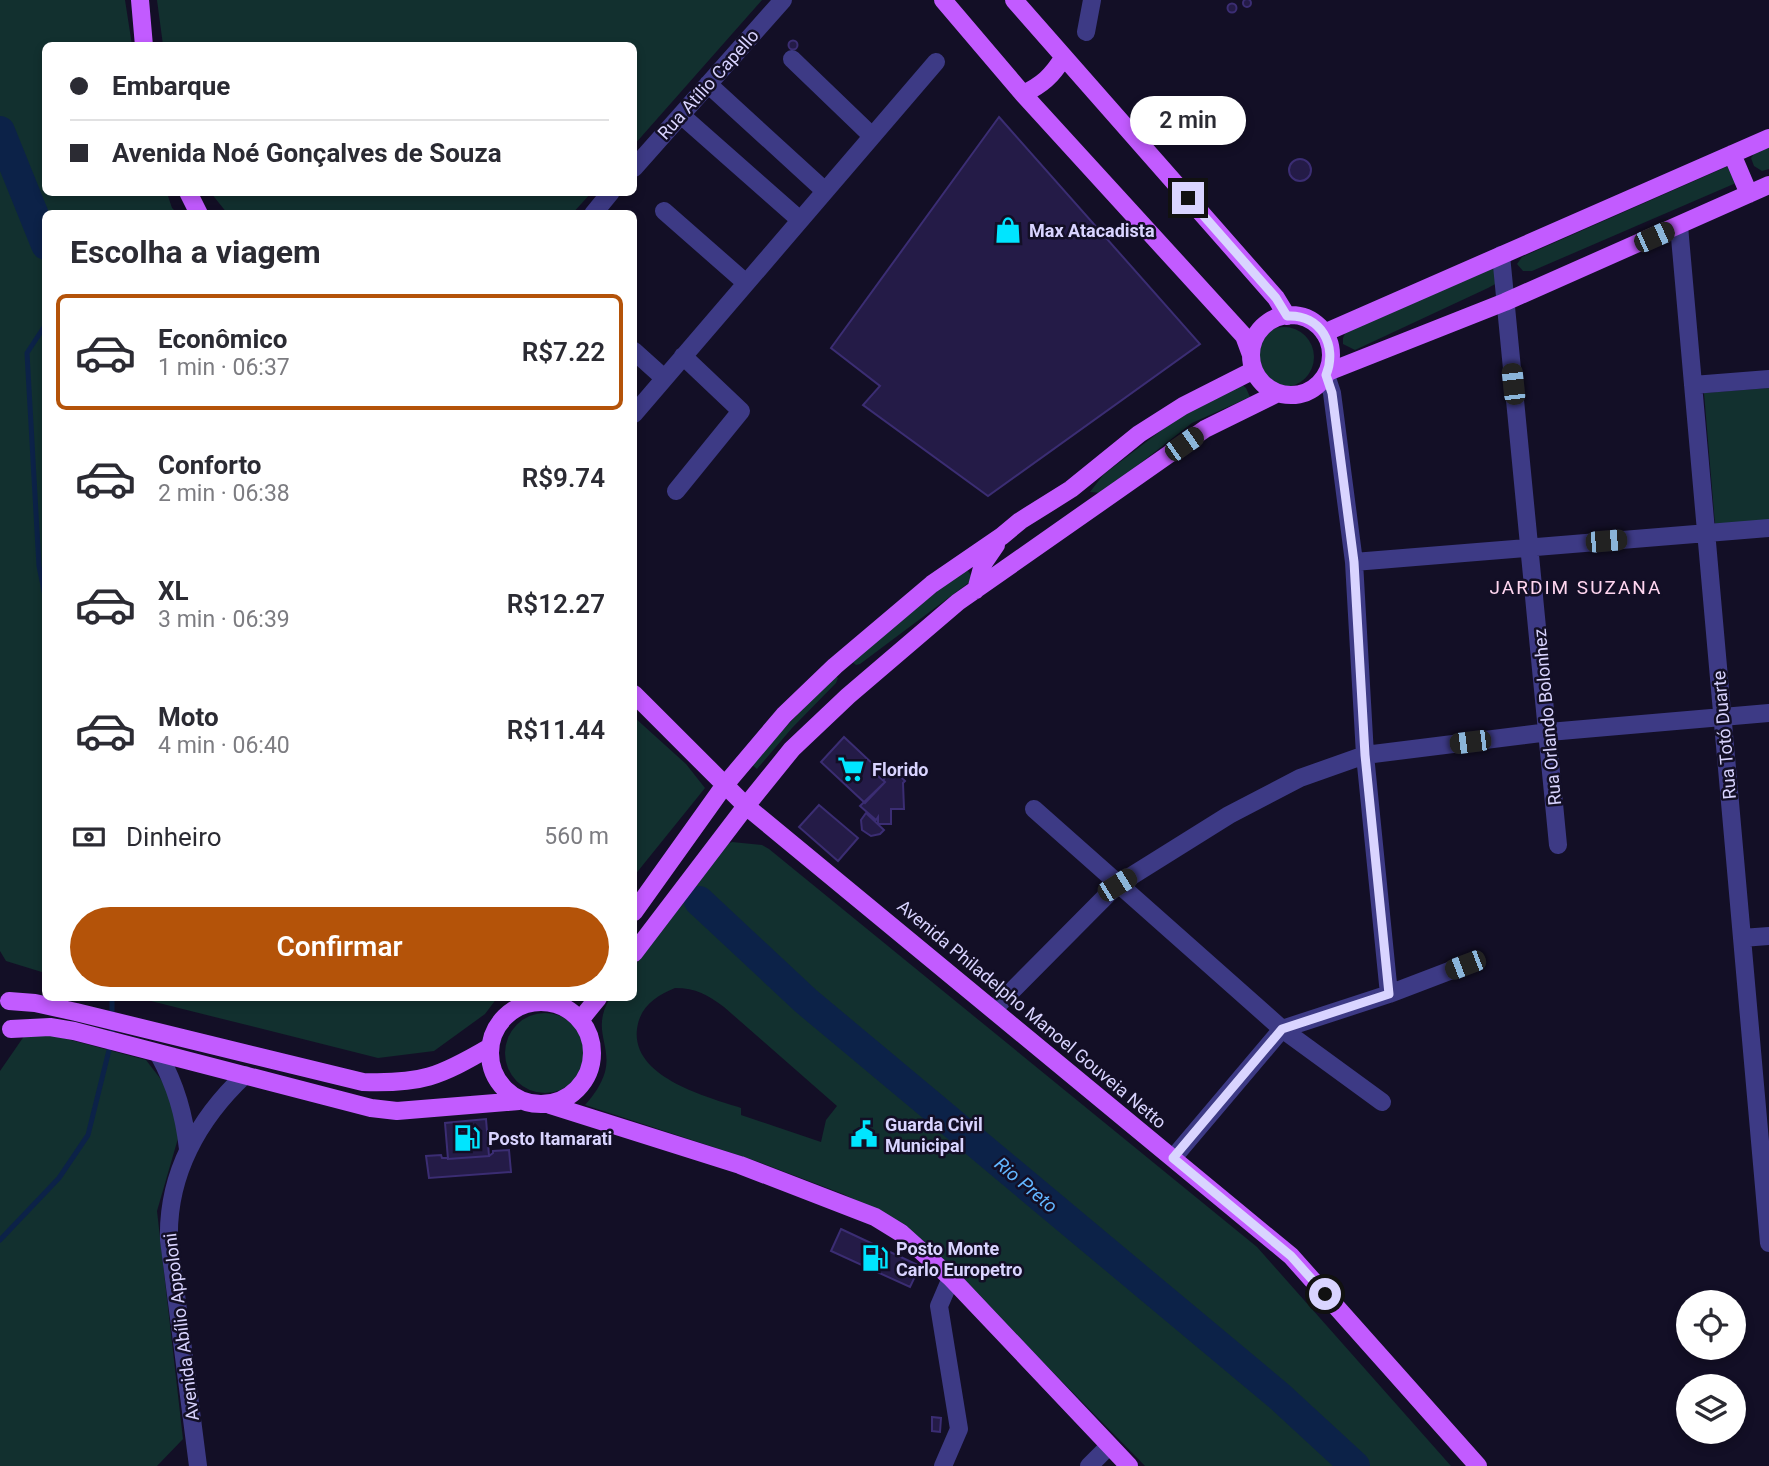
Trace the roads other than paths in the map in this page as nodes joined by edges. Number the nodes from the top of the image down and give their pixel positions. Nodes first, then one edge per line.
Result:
1 (140, 0) edge
2 (783, 0) edge
3 (943, 0) edge
4 (1014, 0) edge
5 (1092, 0) edge
6 (1086, 32) dead end
7 (144, 42) edge
8 (1063, 58) junction
9 (792, 59) dead end
10 (936, 62) dead end
11 (708, 83) junction
12 (1023, 94) junction
13 (681, 115) junction
14 (872, 136) junction
15 (1769, 138) edge
16 (1732, 154) junction
17 (637, 165) edge
18 (1769, 185) edge
19 (825, 191) junction
20 (1769, 192) edge
21 (1749, 194) junction
22 (608, 196) edge
23 (596, 210) edge
24 (664, 211) dead end
25 (800, 220) junction
26 (1679, 226) junction
27 (1501, 255) junction
28 (746, 283) junction
29 (1505, 302) junction
30 (1287, 316) junction
31 (1324, 333) junction
32 (637, 354) edge
33 (683, 356) junction
34 (1252, 363) junction
35 (664, 378) junction
36 (1769, 379) edge
37 (1326, 381) junction
38 (1693, 385) junction
39 (1278, 393) junction
40 (637, 410) edge
41 (1071, 489) junction
42 (676, 491) dead end
43 (1769, 528) edge
44 (1706, 533) junction
45 (1054, 535) junction
46 (1003, 536) junction
47 (1530, 548) junction
48 (1354, 562) junction
49 (976, 590) junction
50 (835, 666) junction
51 (857, 688) junction
52 (637, 697) edge
53 (1769, 713) edge
54 (1722, 717) junction
55 (1549, 732) junction
56 (1365, 755) junction
57 (724, 786) junction
58 (746, 806) junction
59 (1034, 809) dead end
60 (1558, 845) dead end
61 (1117, 885) junction
62 (637, 908) edge
63 (1769, 936) edge
64 (1742, 938) junction
65 (637, 949) edge
66 (1465, 965) dead end
67 (1389, 994) junction
68 (5, 998) edge
69 (544, 1001) edge
70 (557, 1001) edge
71 (596, 1001) edge
72 (994, 1009) junction
73 (581, 1019) junction
74 (1282, 1029) junction
75 (6, 1033) edge
76 (490, 1047) junction
77 (159, 1055) junction
78 (245, 1075) junction
79 (519, 1101) junction
80 (1382, 1102) dead end
81 (550, 1105) junction
82 (188, 1149) junction
83 (1173, 1158) junction
84 (1769, 1243) edge
85 (951, 1278) junction
86 (1109, 1446) junction
87 (198, 1466) edge
88 (943, 1466) edge
89 (1089, 1466) edge
90 (1129, 1466) edge
91 (1478, 1466) edge

1 - 7 main road
2 - 11 street, Rua Atílio Capello
3 - 12 main road
4 - 8 main road
5 - 6 street
8 - 12 main road
8 - 30 main road
9 - 14 street
10 - 14 street
11 - 13 street, Rua Atílio Capello
11 - 19 street
12 - 34 main road
13 - 17 street, Rua Atílio Capello
13 - 25 street
14 - 19 street
15 - 16 main road
16 - 21 main road
16 - 27 main road
18 - 21 main road
19 - 25 street
20 - 21 street
21 - 26 main road
22 - 23 street
24 - 28 street
25 - 28 street
26 - 29 main road
26 - 38 street, Rua Totó Duarte
27 - 29 street, Rua Orlando Bolonhez
27 - 31 main road
28 - 33 street
29 - 37 main road
29 - 47 street, Rua Orlando Bolonhez
30 - 31 main road
30 - 34 main road
31 - 37 main road
32 - 35 street
33 - 35 street
33 - 42 street
34 - 39 main road
34 - 41 main road
35 - 40 street
36 - 38 street
37 - 39 main road
37 - 48 street
38 - 44 street, Rua Totó Duarte
39 - 45 main road
41 - 45 main road
41 - 46 main road
43 - 44 street
44 - 47 street
44 - 54 street, Rua Totó Duarte
45 - 49 main road
46 - 49 main road
46 - 50 main road
47 - 48 street
47 - 55 street, Rua Orlando Bolonhez
48 - 56 street
49 - 51 main road
50 - 51 main road
50 - 57 main road
51 - 58 main road
52 - 57 main road, Avenida Philadelpho Manoel Gouveia Netto
53 - 54 street
54 - 55 street
54 - 64 street, Rua Totó Duarte
55 - 56 street
55 - 60 street, Rua Orlando Bolonhez
56 - 61 street
56 - 67 street
57 - 58 main road, Avenida Philadelpho Manoel Gouveia Netto
57 - 62 main road
58 - 65 main road
58 - 72 main road, Avenida Philadelpho Manoel Gouveia Netto
59 - 61 street
61 - 72 street
61 - 74 street
63 - 64 street
64 - 84 street, Rua Totó Duarte
66 - 67 street
67 - 74 street
68 - 75 main road
68 - 76 main road
69 - 76 main road
70 - 73 main road
71 - 73 main road
72 - 83 main road, Avenida Philadelpho Manoel Gouveia Netto
73 - 81 main road
74 - 80 street
74 - 83 street
75 - 77 main road
76 - 79 main road
77 - 78 main road
77 - 82 street, Avenida Abílio Appoloni
78 - 79 main road
78 - 82 street, Avenida Abílio Appoloni
79 - 81 main road
81 - 85 main road
82 - 87 street, Avenida Abílio Appoloni
83 - 91 main road, Avenida Philadelpho Manoel Gouveia Netto
85 - 86 main road
85 - 88 street
86 - 89 street
86 - 90 main road

